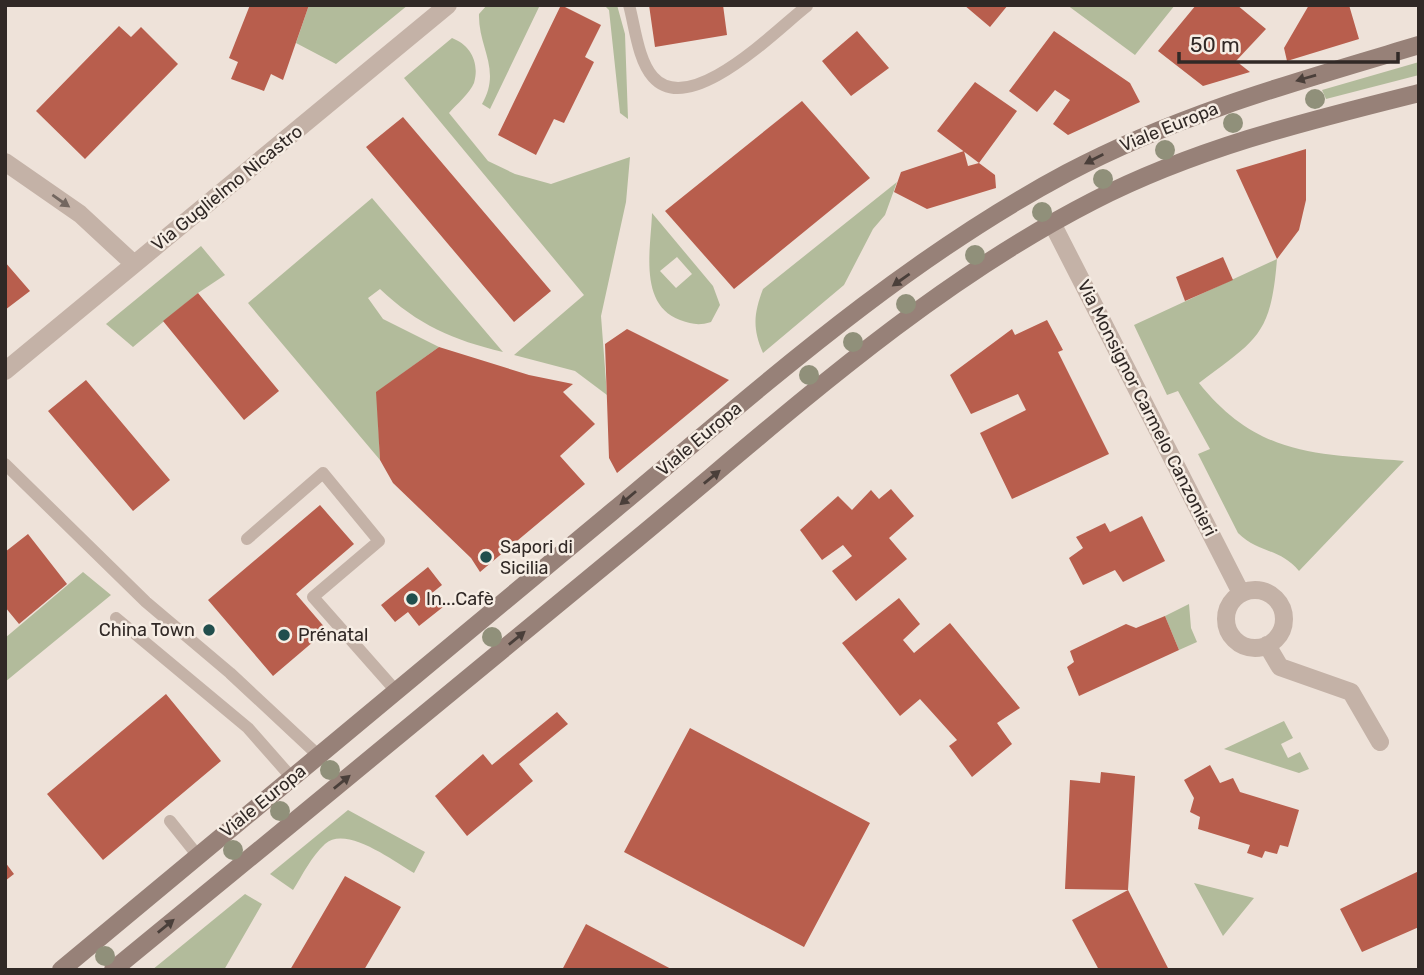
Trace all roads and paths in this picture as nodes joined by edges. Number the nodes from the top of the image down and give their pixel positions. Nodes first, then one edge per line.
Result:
1 (448, 5) edge
2 (629, 5) edge
3 (807, 6) edge
4 (1419, 45) edge
5 (1419, 93) edge
6 (5, 162) edge
7 (1052, 223) junction
8 (134, 264) junction
9 (5, 371) edge
10 (5, 464) edge
11 (247, 539) dead end
12 (1241, 593) junction
13 (116, 618) dead end
14 (1267, 645) junction
15 (396, 691) junction
16 (1380, 742) dead end
17 (319, 756) junction
18 (292, 778) junction
19 (170, 821) dead end
20 (198, 856) junction
21 (61, 970) edge
22 (113, 970) edge

1 - 8 street, Via Guglielmo Nicastro
2 - 3 lane
4 -> 15 main road, Viale Europa
5 - 7 main road, Viale Europa
6 -> 8 street
7 - 12 street, Via Monsignor Carmelo Canzonieri
22 -> 7 main road, Viale Europa
8 - 9 street, Via Guglielmo Nicastro
10 - 17 lane
11 - 15 lane
12 - 14 street
12 - 14 street
13 - 18 lane
14 - 16 street
15 - 17 main road, Viale Europa
17 - 18 main road, Viale Europa
18 - 20 main road, Viale Europa
19 - 20 lane
20 - 21 main road, Viale Europa

